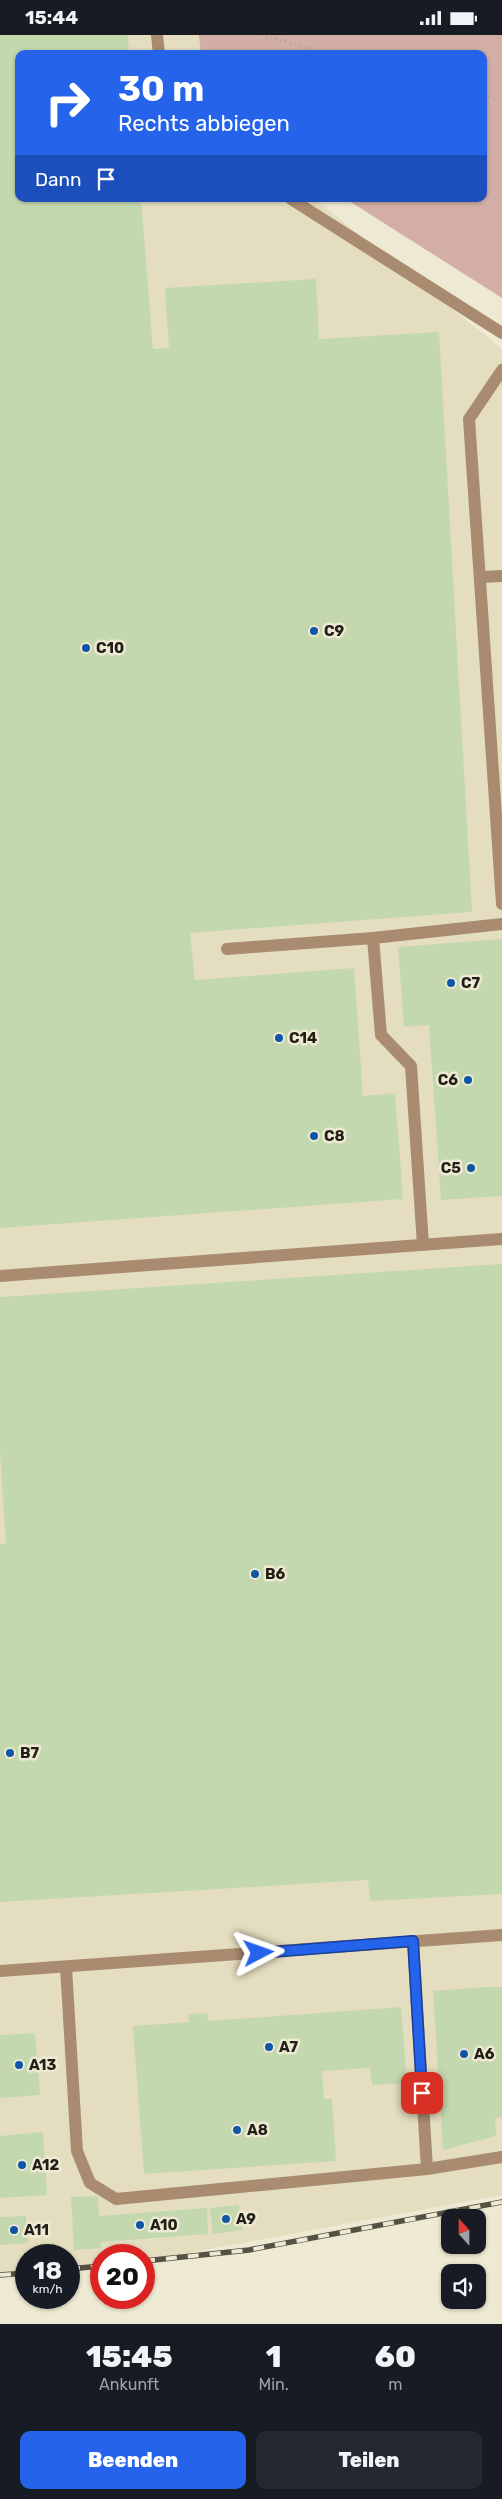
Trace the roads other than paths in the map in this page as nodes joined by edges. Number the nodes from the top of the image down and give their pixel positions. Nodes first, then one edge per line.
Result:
1 (157, 35) edge
2 (159, 50) edge
3 (296, 202) edge
4 (502, 333) edge
5 (502, 370) edge
6 (502, 576) edge
7 (480, 577) junction
8 (502, 903) edge
9 (502, 924) edge
10 (373, 938) junction
11 (227, 949) dead end
12 (502, 1239) edge
13 (423, 1245) junction
14 (0, 1276) edge
15 (502, 1935) edge
16 (413, 1941) junction
17 (66, 1967) junction
18 (0, 1971) edge
19 (502, 2157) edge
20 (427, 2169) junction

1 - 2 lane
3 - 4 lane
5 - 7 lane
6 - 7 lane
7 - 8 lane
9 - 10 lane
10 - 11 lane
10 - 13 lane
12 - 13 lane
13 - 14 lane
15 - 16 lane
16 - 17 lane
16 - 20 lane
17 - 18 lane
17 - 20 lane
19 - 20 lane

